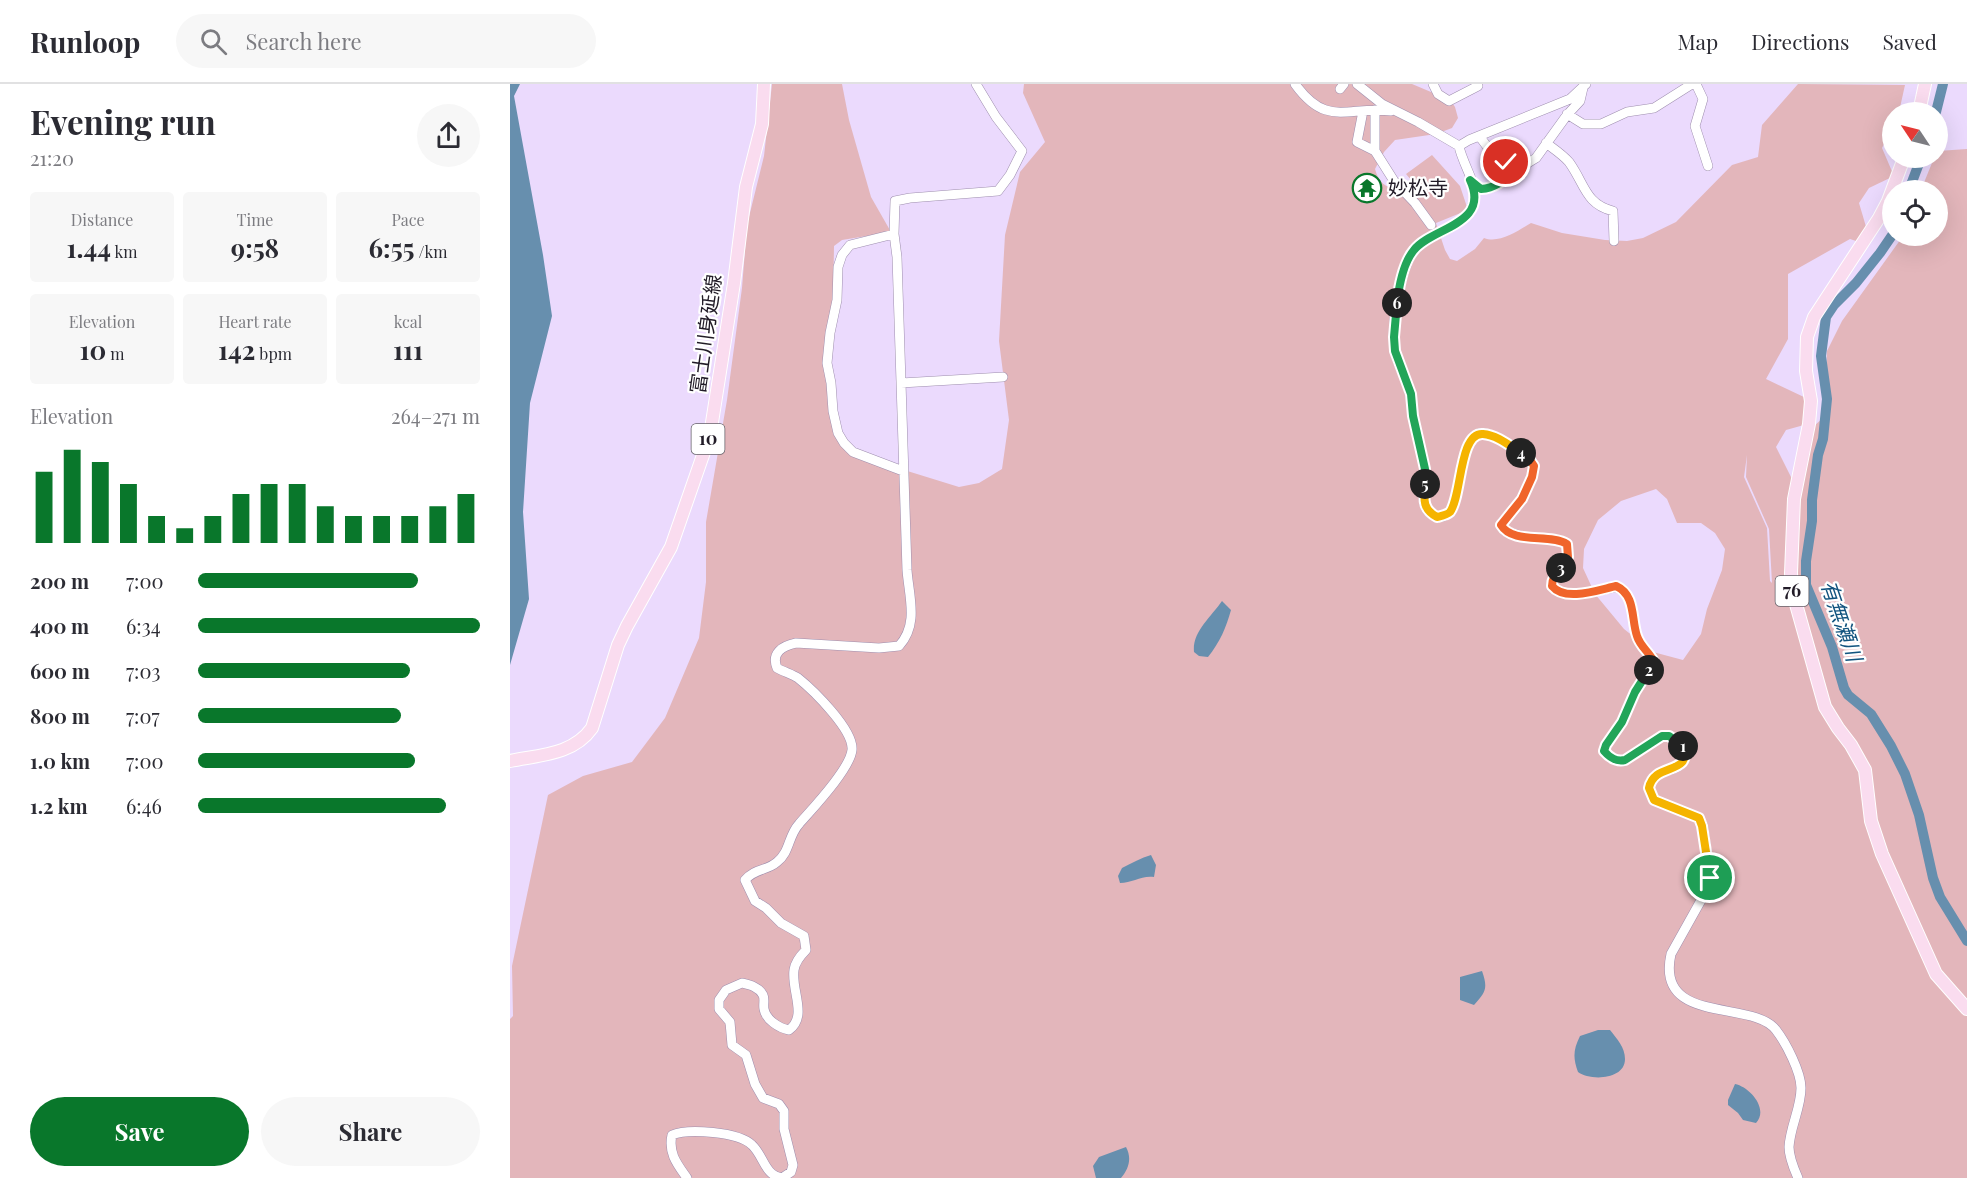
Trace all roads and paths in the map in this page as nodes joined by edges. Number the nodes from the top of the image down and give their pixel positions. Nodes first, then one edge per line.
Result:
1 (764, 84) edge
2 (976, 84) edge
3 (1295, 84) edge
4 (1357, 84) edge
5 (1433, 84) edge
6 (1694, 84) edge
7 (1925, 84) edge
8 (1478, 86) dead end
9 (1585, 86) edge
10 (1921, 102) edge
11 (1376, 110) junction
12 (1363, 111) junction
13 (1394, 111) junction
14 (1568, 114) junction
15 (1480, 136) junction
16 (1546, 143) junction
17 (1459, 146) junction
18 (1375, 151) junction
19 (1708, 166) dead end
20 (1900, 168) edge
21 (1513, 172) junction
22 (1470, 180) junction
23 (1431, 225) dead end
24 (894, 234) junction
25 (1614, 241) dead end
26 (1004, 376) dead end
27 (901, 384) junction
28 (903, 471) junction
29 (510, 760) edge
30 (1967, 1009) edge
31 (687, 1178) edge
32 (1798, 1178) edge

1 - 29 main road, 富士川身延線 / 10
2 - 24 street
3 - 12 street
4 - 13 street
5 - 8 street
6 - 14 street
6 - 19 street
7 - 10 main road
9 - 14 street
9 - 15 street
11 - 12 street
11 - 13 street
11 - 18 street
12 - 18 street
13 - 17 street
14 - 16 street
15 - 17 street
15 - 21 street
16 - 21 street
16 - 25 street
17 - 22 street
18 - 23 street
20 - 30 main road, 76
21 - 22 street
22 - 32 street
24 - 27 street
24 - 28 street
26 - 27 street
27 - 28 street
28 - 31 street

